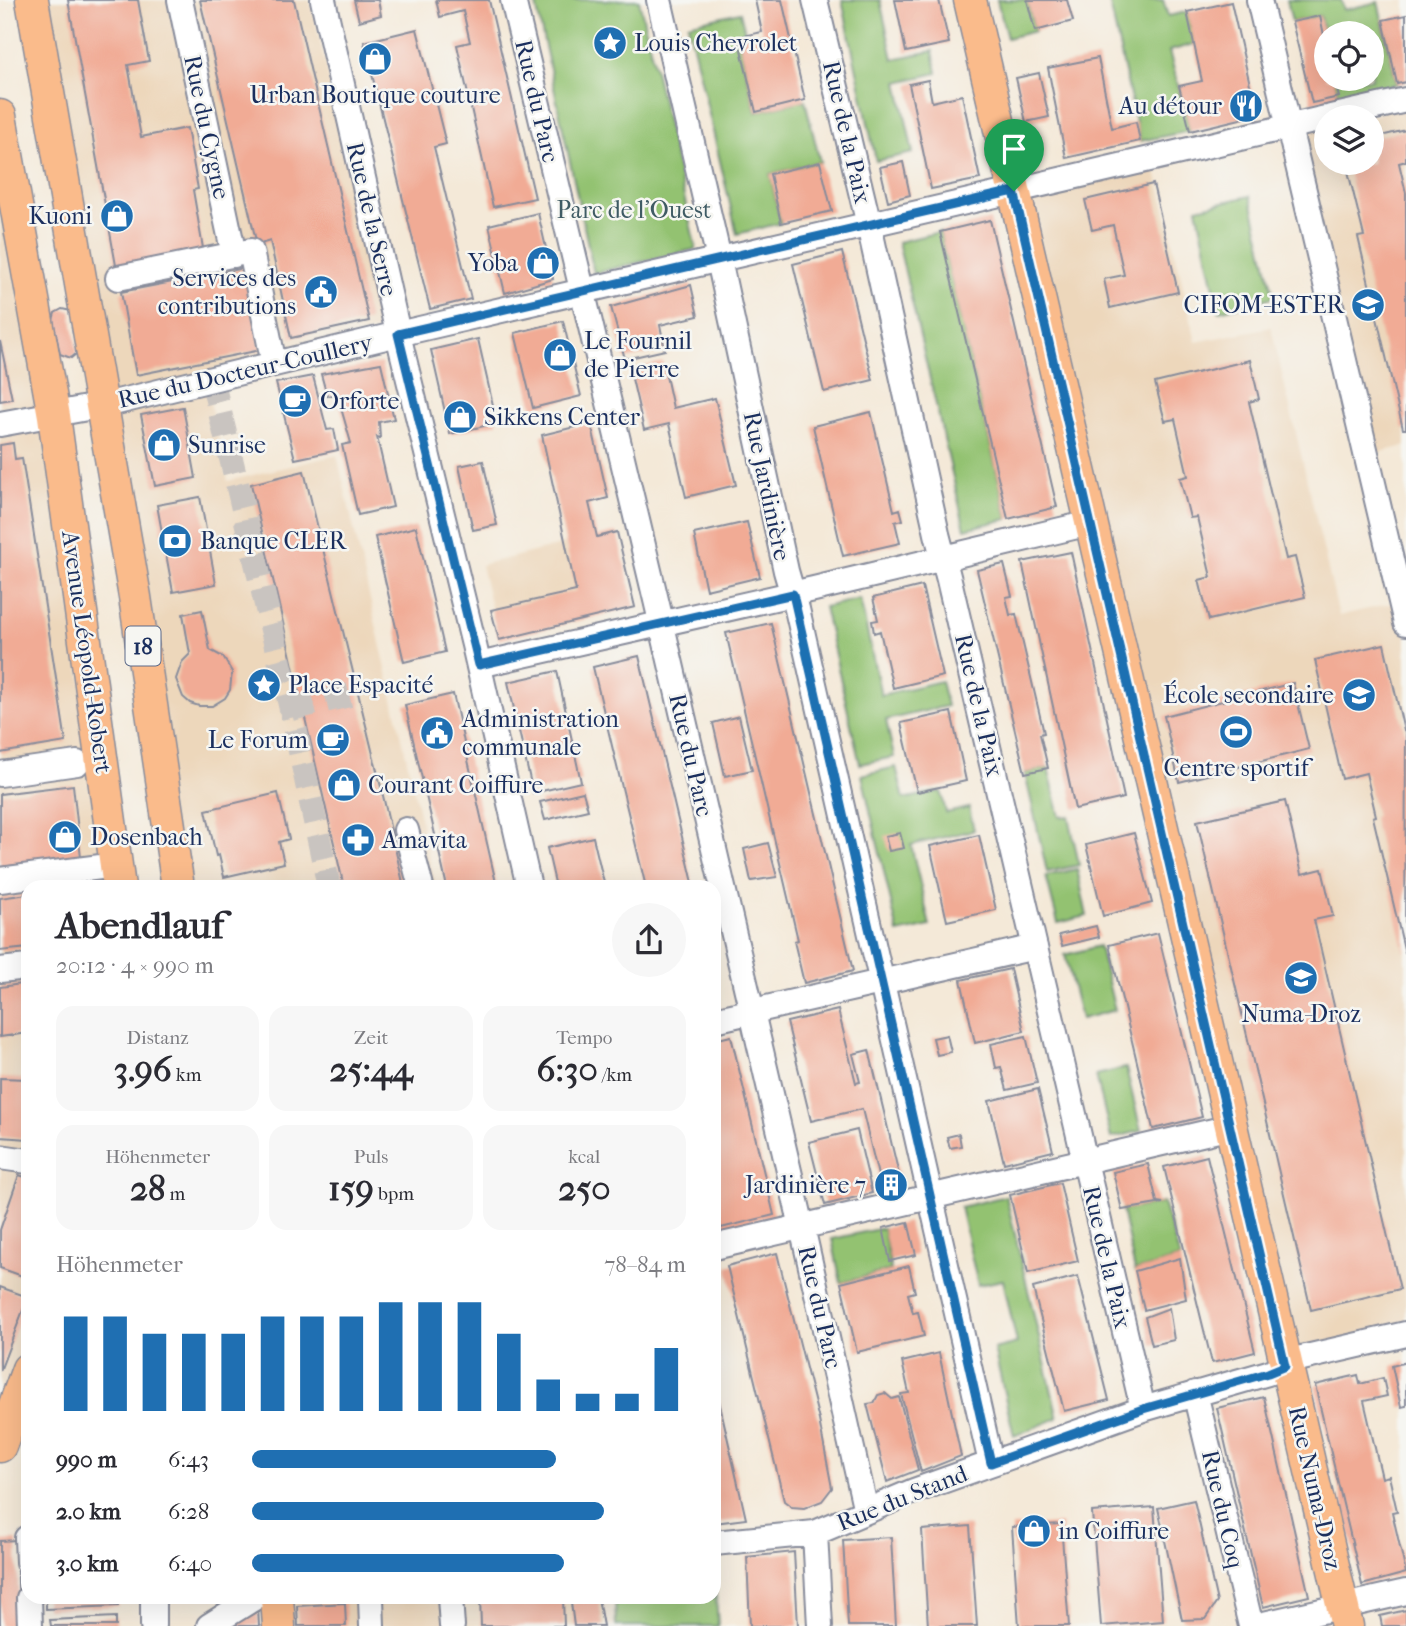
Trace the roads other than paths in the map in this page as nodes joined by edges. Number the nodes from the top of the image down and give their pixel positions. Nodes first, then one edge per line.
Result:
1 (32, 0) edge
2 (180, 0) edge
3 (323, 0) edge
4 (513, 0) edge
5 (659, 0) edge
6 (815, 0) edge
7 (970, 0) edge
8 (1259, 0) edge
9 (1406, 100) edge
10 (1384, 105) edge
11 (0, 116) edge
12 (1314, 122) edge
13 (1288, 128) junction
14 (1014, 191) junction
15 (869, 225) junction
16 (234, 255) junction
17 (718, 260) junction
18 (118, 278) dead end
19 (582, 292) junction
20 (398, 334) junction
21 (274, 364) junction
22 (103, 405) junction
23 (54, 416) junction
24 (0, 424) edge
25 (1090, 523) junction
26 (943, 557) junction
27 (793, 594) junction
28 (1406, 622) edge
29 (661, 623) junction
30 (479, 665) junction
31 (77, 763) dead end
32 (0, 774) edge
33 (406, 830) dead end
34 (108, 873) edge
35 (0, 880) edge
36 (177, 880) edge
37 (419, 880) edge
38 (527, 880) edge
39 (1035, 947) junction
40 (21, 968) edge
41 (0, 970) edge
42 (882, 983) junction
43 (752, 1012) junction
44 (721, 1019) edge
45 (1231, 1127) junction
46 (0, 1157) edge
47 (21, 1160) edge
48 (1084, 1160) junction
49 (930, 1197) junction
50 (802, 1227) junction
51 (721, 1245) edge
52 (1406, 1334) edge
53 (1285, 1366) junction
54 (21, 1388) edge
55 (1195, 1393) junction
56 (1143, 1409) junction
57 (0, 1446) edge
58 (991, 1463) junction
59 (866, 1511) junction
60 (816, 1534) junction
61 (721, 1542) edge
62 (1406, 1592) edge
63 (29, 1604) edge
64 (153, 1604) edge
65 (244, 1604) edge
66 (277, 1604) edge
67 (371, 1604) edge
68 (450, 1604) edge
69 (1345, 1616) edge
70 (30, 1626) edge
71 (153, 1626) edge
72 (209, 1626) edge
73 (279, 1626) edge
74 (372, 1626) edge
75 (452, 1626) edge
76 (820, 1626) edge
77 (1253, 1626) edge

1 - 22 main road, 18
2 - 16 street, Rue du Cygne
3 - 20 street, Rue de la Serre
4 - 19 street, Rue du Parc
5 - 17 street, Rue Jardinière
6 - 15 street, Rue de la Paix
7 - 14 main road, Rue Numa-Droz
8 - 13 street
9 - 10 street, Rue du Docteur-Coullery
11 - 23 main road, Avenue Léopold-Robert / 18
12 - 13 street, Rue du Docteur-Coullery
13 - 14 street, Rue du Docteur-Coullery
13 - 28 street
14 - 15 street, Rue du Docteur-Coullery
14 - 25 main road, Rue Numa-Droz
15 - 17 street, Rue du Docteur-Coullery
15 - 26 street, Rue de la Paix
16 - 18 street
16 - 21 street
17 - 19 street, Rue du Docteur-Coullery
17 - 27 street, Rue Jardinière
19 - 20 street, Rue du Docteur-Coullery
19 - 29 street, Rue du Parc
20 - 21 street, Rue du Docteur-Coullery
20 - 30 street, Rue de la Serre
21 - 22 street, Rue du Docteur-Coullery
22 - 23 street
22 - 36 main road, 18
23 - 24 street
23 - 34 main road, Avenue Léopold-Robert / 18
25 - 26 street
25 - 45 main road, Rue Numa-Droz
26 - 27 street
26 - 39 street, Rue de la Paix
27 - 29 street
27 - 42 street, Rue Jardinière
29 - 30 street
29 - 43 street, Rue du Parc
30 - 38 street, Rue de la Serre
31 - 32 street
33 - 37 street
34 - 35 street
39 - 42 street
39 - 48 street, Rue de la Paix
40 - 41 street
42 - 43 street
42 - 49 street, Rue Jardinière
43 - 44 street
43 - 50 street, Rue du Parc
45 - 48 street
45 - 53 main road, Rue Numa-Droz
46 - 47 street
48 - 49 street
48 - 56 street, Rue de la Paix
49 - 50 street
49 - 58 street, Rue Jardinière
50 - 51 street
50 - 59 street, Rue du Parc
52 - 53 street, Rue du Stand
53 - 55 street, Rue du Stand
53 - 69 main road, Rue Numa-Droz
54 - 57 main road
55 - 56 street, Rue du Stand
55 - 77 street, Rue du Coq
56 - 58 street, Rue du Stand
58 - 59 street, Rue du Stand
59 - 60 street, Rue du Stand
60 - 61 street, Rue du Stand
60 - 76 street
62 - 69 street
63 - 70 street
64 - 71 street
65 - 72 street
66 - 73 main road
67 - 74 street
68 - 75 street
69 - 77 street

